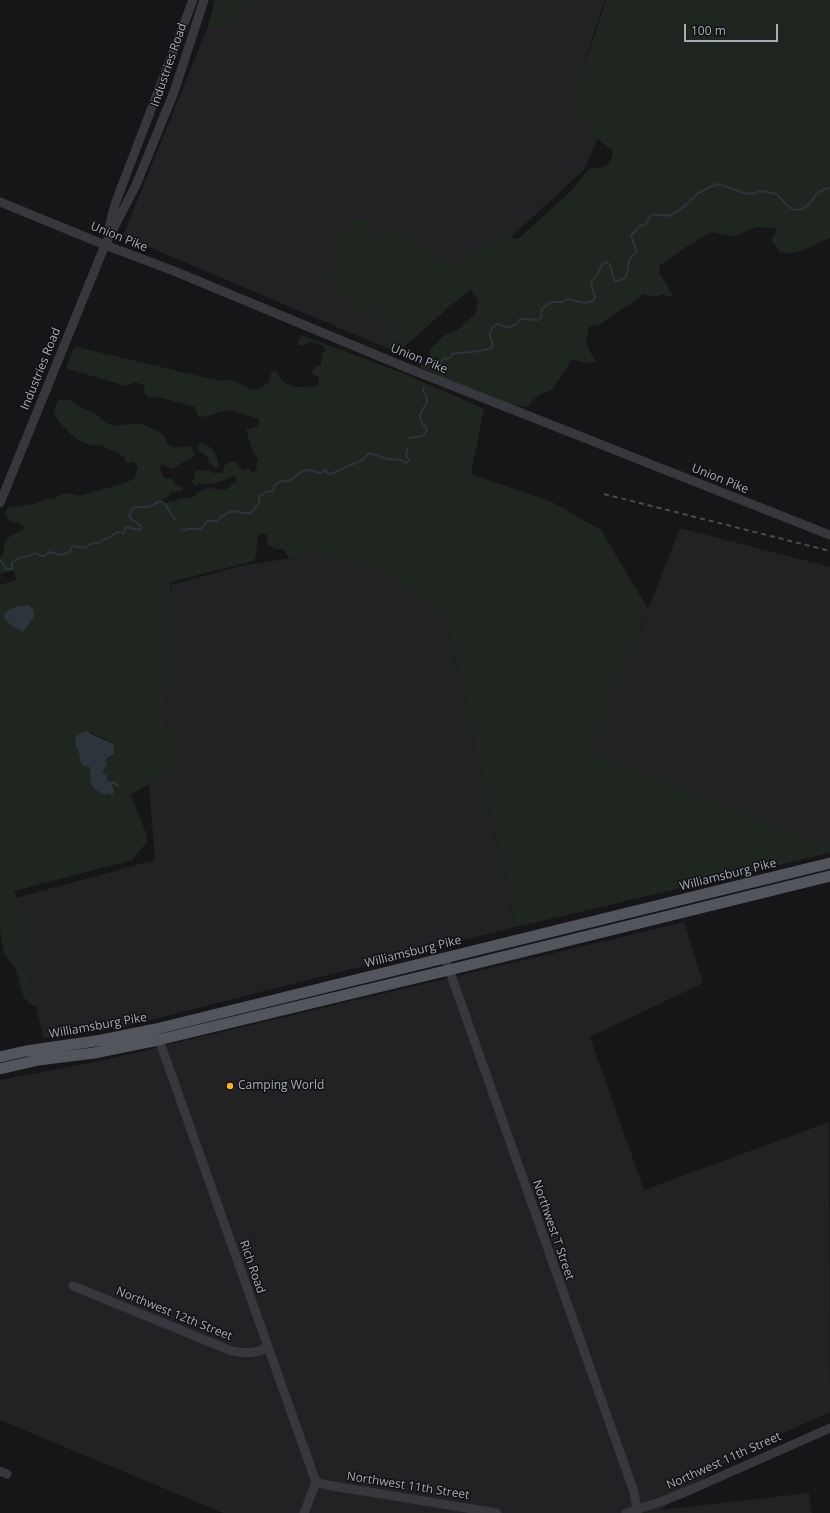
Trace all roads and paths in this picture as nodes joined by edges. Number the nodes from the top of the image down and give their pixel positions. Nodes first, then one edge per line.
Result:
1 (193, 0) edge
2 (204, 0) edge
3 (0, 202) edge
4 (105, 245) junction
5 (0, 503) edge
6 (830, 536) edge
7 (830, 863) edge
8 (830, 876) edge
9 (445, 958) junction
10 (449, 970) junction
11 (157, 1034) junction
12 (0, 1057) edge
13 (0, 1068) edge
14 (73, 1286) dead end
15 (268, 1348) junction
16 (830, 1428) edge
17 (316, 1482) junction
18 (637, 1510) junction
19 (304, 1513) edge
20 (497, 1513) edge
21 (626, 1513) edge

1 - 4 street, Industries Road
2 - 4 street, Industries Road
3 - 4 street, Union Pike
4 - 5 street, Industries Road
4 - 6 street, Union Pike
7 - 9 main road, Williamsburg Pike
8 - 10 main road, Williamsburg Pike
9 - 10 street, Northwest T Street
9 - 11 main road, Williamsburg Pike
10 - 11 main road, Williamsburg Pike
10 - 18 street, Northwest T Street
11 - 12 main road, Williamsburg Pike
11 - 13 main road, Williamsburg Pike
11 - 15 street, Rich Road
14 - 15 street, Northwest 12th Street
15 - 17 street, Rich Road
16 - 18 street, Northwest 11th Street
17 - 19 street
17 - 20 street, Northwest 11th Street
18 - 21 street, Northwest 11th Street

